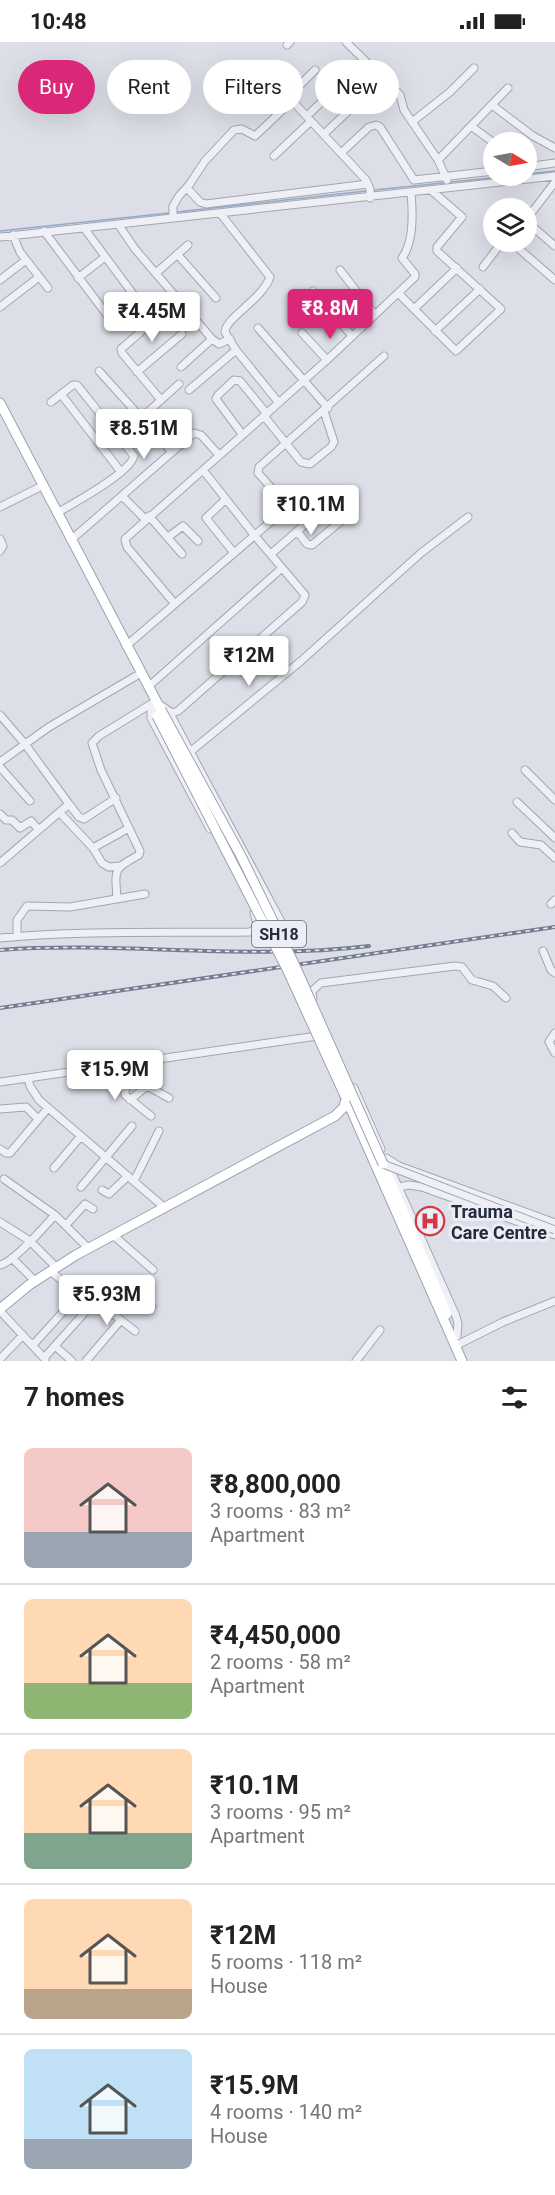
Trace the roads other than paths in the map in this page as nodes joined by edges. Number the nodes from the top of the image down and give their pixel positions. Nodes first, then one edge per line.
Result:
1 (346, 42) edge
2 (363, 60) edge
3 (474, 68) dead end
4 (315, 70) dead end
5 (303, 84) edge
6 (508, 88) dead end
7 (399, 94) edge
8 (492, 105) junction
9 (303, 113) edge
10 (315, 113) edge
11 (276, 114) edge
12 (345, 114) edge
13 (309, 119) junction
14 (411, 122) junction
15 (471, 126) junction
16 (324, 134) junction
17 (483, 135) edge
18 (555, 149) edge
19 (341, 153) junction
20 (274, 156) dead end
21 (438, 160) junction
22 (548, 168) edge
23 (483, 174) edge
24 (555, 176) edge
25 (447, 182) junction
26 (555, 182) edge
27 (187, 188) junction
28 (431, 190) junction
29 (370, 191) junction
30 (411, 193) junction
31 (537, 206) edge
32 (219, 213) junction
33 (173, 214) junction
34 (118, 224) junction
35 (84, 228) junction
36 (537, 230) edge
37 (45, 231) junction
38 (13, 235) junction
39 (0, 237) edge
40 (188, 245) dead end
41 (555, 246) edge
42 (494, 252) edge
43 (523, 252) edge
44 (177, 254) junction
45 (105, 257) junction
46 (26, 260) junction
47 (483, 267) dead end
48 (457, 268) junction
49 (340, 270) dead end
50 (156, 273) junction
51 (39, 277) junction
52 (78, 278) junction
53 (0, 280) edge
54 (555, 280) edge
55 (48, 288) dead end
56 (480, 289) junction
57 (313, 291) dead end
58 (398, 293) junction
59 (216, 298) dead end
60 (0, 307) edge
61 (414, 309) junction
62 (165, 311) dead end
63 (107, 315) dead end
64 (375, 315) junction
65 (153, 321) junction
66 (258, 328) dead end
67 (435, 331) junction
68 (302, 333) dead end
69 (182, 334) dead end
70 (352, 336) junction
71 (212, 339) junction
72 (230, 339) junction
73 (236, 350) junction
74 (384, 356) dead end
75 (327, 360) junction
76 (181, 367) dead end
77 (99, 371) dead end
78 (137, 372) junction
79 (304, 381) junction
80 (178, 384) dead end
81 (189, 390) dead end
82 (61, 394) junction
83 (160, 400) junction
84 (51, 402) dead end
85 (0, 403) edge
86 (279, 403) junction
87 (326, 409) junction
88 (0, 415) edge
89 (265, 415) junction
90 (141, 418) junction
91 (243, 434) junction
92 (285, 444) junction
93 (172, 452) junction
94 (219, 455) junction
95 (203, 470) junction
96 (121, 472) junction
97 (38, 488) junction
98 (122, 496) junction
99 (335, 498) dead end
100 (226, 499) junction
101 (0, 507) edge
102 (57, 513) junction
103 (347, 516) dead end
104 (468, 517) dead end
105 (147, 518) junction
106 (297, 531) junction
107 (255, 536) junction
108 (168, 537) junction
109 (0, 539) edge
110 (70, 540) junction
111 (198, 541) dead end
112 (0, 551) edge
113 (234, 553) junction
114 (182, 554) dead end
115 (271, 554) junction
116 (282, 568) junction
117 (175, 604) junction
118 (126, 646) junction
119 (136, 676) junction
120 (148, 687) junction
121 (158, 709) junction
122 (0, 715) edge
123 (25, 744) junction
124 (190, 752) junction
125 (0, 762) edge
126 (525, 770) dead end
127 (116, 798) junction
128 (555, 800) edge
129 (30, 801) dead end
130 (517, 802) dead end
131 (69, 804) junction
132 (60, 813) junction
133 (0, 814) edge
134 (129, 828) junction
135 (38, 830) junction
136 (512, 833) dead end
137 (555, 838) edge
138 (93, 848) junction
139 (555, 858) edge
140 (0, 863) edge
141 (120, 866) junction
142 (145, 894) dead end
143 (117, 898) junction
144 (286, 931) dead end
145 (17, 936) junction
146 (0, 938) edge
147 (543, 951) dead end
148 (555, 973) edge
149 (506, 998) dead end
150 (555, 1033) edge
151 (317, 1036) junction
152 (555, 1053) edge
153 (127, 1064) junction
154 (28, 1078) junction
155 (0, 1082) edge
156 (169, 1098) dead end
157 (346, 1098) junction
158 (130, 1100) junction
159 (48, 1108) junction
160 (0, 1109) edge
161 (151, 1116) dead end
162 (38, 1119) junction
163 (132, 1126) dead end
164 (159, 1131) dead end
165 (81, 1136) junction
166 (1, 1152) edge
167 (105, 1157) junction
168 (383, 1160) junction
169 (54, 1168) dead end
170 (4, 1179) dead end
171 (131, 1179) junction
172 (81, 1187) dead end
173 (399, 1187) junction
174 (102, 1190) dead end
175 (165, 1208) junction
176 (93, 1209) dead end
177 (55, 1215) junction
178 (0, 1222) edge
179 (555, 1223) edge
180 (66, 1225) junction
181 (555, 1230) edge
182 (113, 1235) junction
183 (555, 1235) edge
184 (30, 1241) junction
185 (88, 1248) junction
186 (12, 1258) junction
187 (0, 1265) edge
188 (53, 1269) junction
189 (153, 1270) dead end
190 (35, 1281) junction
191 (79, 1294) junction
192 (555, 1301) edge
193 (93, 1302) junction
194 (152, 1306) dead end
195 (0, 1310) edge
196 (120, 1321) junction
197 (380, 1330) dead end
198 (135, 1331) dead end
199 (23, 1335) junction
200 (457, 1342) junction
201 (33, 1345) junction
202 (55, 1346) junction
203 (0, 1359) edge
204 (46, 1360) edge
205 (72, 1361) edge
206 (86, 1361) edge
207 (356, 1361) edge
208 (462, 1361) edge
209 (468, 1361) edge

1 - 2 street
3 - 14 street
4 - 5 street
6 - 8 street
7 - 14 street
8 - 15 street
8 - 18 street
9 - 13 street
10 - 13 street
11 - 27 street
12 - 16 street
13 - 16 street
13 - 20 street
14 - 21 street
15 - 17 street
15 - 21 street
16 - 19 street
18 - 22 street
19 - 25 street
19 - 29 street
21 - 25 street
22 - 24 street
22 - 25 street
23 - 25 street
25 - 28 street
26 - 31 street
27 - 29 street
27 - 33 street
28 - 30 street
28 - 48 street
29 - 30 street
29 - 32 street
30 - 58 street
32 - 33 street
32 - 72 street
33 - 34 street
34 - 35 street
34 - 50 street
35 - 37 street
35 - 45 street
36 - 41 street
37 - 38 street
37 - 52 street
38 - 39 street
38 - 46 street
40 - 44 street
42 - 47 street
43 - 54 street
44 - 50 street
44 - 59 street
45 - 52 street
45 - 65 street
46 - 51 street
46 - 53 street
48 - 56 street
48 - 61 street
49 - 64 street
50 - 71 street
51 - 55 street
51 - 60 street
52 - 63 street
56 - 67 street
56 - 67 street
57 - 70 street
58 - 61 street
58 - 64 street
61 - 67 street
62 - 65 street
64 - 70 street
65 - 78 street
66 - 79 street
68 - 75 street
69 - 78 street
70 - 75 street
71 - 72 street
71 - 76 street
72 - 73 street
73 - 81 street
73 - 86 street
74 - 87 street
75 - 79 street
77 - 90 street
78 - 83 street
79 - 86 street
79 - 87 street
80 - 83 street
82 - 84 street
82 - 96 street
82 - 96 street
83 - 90 street
85 - 102 main road, SH18
86 - 89 street
87 - 92 street
87 - 92 street
88 - 97 main road, SH18
89 - 91 street
89 - 91 street
89 - 92 street
90 - 93 street
91 - 94 street
92 - 107 street
93 - 94 street
93 - 98 street
94 - 95 street
95 - 100 street
95 - 105 street
96 - 102 street
97 - 101 street
97 - 119 main road, SH18
98 - 105 street
98 - 110 street
99 - 106 street
100 - 107 street
100 - 113 street
102 - 110 main road, SH18
103 - 106 street
104 - 124 street
105 - 108 street
105 - 117 street
106 - 115 street
107 - 113 street
107 - 115 street
108 - 111 street
108 - 114 street
109 - 112 street
110 - 118 main road, SH18
113 - 117 street
115 - 116 street
116 - 120 street
116 - 121 street
117 - 118 street
118 - 120 main road, SH18
119 - 121 main road, SH18
119 - 123 street
120 - 121 main road, SH18
121 - 124 street
121 - 127 street
121 - 145 street
121 - 151 main road, SH18, bridge
121 - 168 main road, SH18, bridge
122 - 123 street
123 - 125 street
123 - 131 street
124 - 144 street
125 - 129 street
126 - 128 street
127 - 131 street
127 - 134 street
130 - 137 street
131 - 132 street
132 - 135 street
132 - 138 street
133 - 135 street
134 - 138 street
134 - 141 street
135 - 140 street
136 - 139 street
138 - 141 street
141 - 143 street
142 - 143 street
143 - 145 street
145 - 146 street
147 - 148 street
149 - 168 street
150 - 152 street
151 - 153 street
151 - 157 main road, SH18, bridge
153 - 154 street
153 - 158 street
154 - 155 street
154 - 159 street
156 - 158 street
157 - 175 main road
157 - 200 main road
158 - 161 street
159 - 162 street
159 - 165 street
160 - 162 street
162 - 166 street
163 - 167 street
164 - 171 street
165 - 167 street
165 - 169 street
167 - 171 street
167 - 172 street
168 - 173 street
168 - 179 street
168 - 181 street, bridge
168 - 200 main road
170 - 177 street
171 - 174 street
171 - 175 street
173 - 183 street
173 - 200 street
175 - 182 main road
176 - 180 street
177 - 180 street
177 - 184 street
178 - 184 street
180 - 185 street
182 - 185 main road
182 - 189 street
184 - 186 street
184 - 188 street
185 - 188 main road
186 - 187 street
186 - 190 street
188 - 190 main road
188 - 191 street
190 - 195 main road
191 - 193 street
191 - 201 street
192 - 200 street
193 - 194 street
193 - 196 street
193 - 202 street
195 - 199 street
196 - 198 street
196 - 206 street
197 - 207 street
199 - 201 street
199 - 203 street
200 - 208 main road
200 - 209 main road
201 - 204 street
202 - 204 street
202 - 205 street

